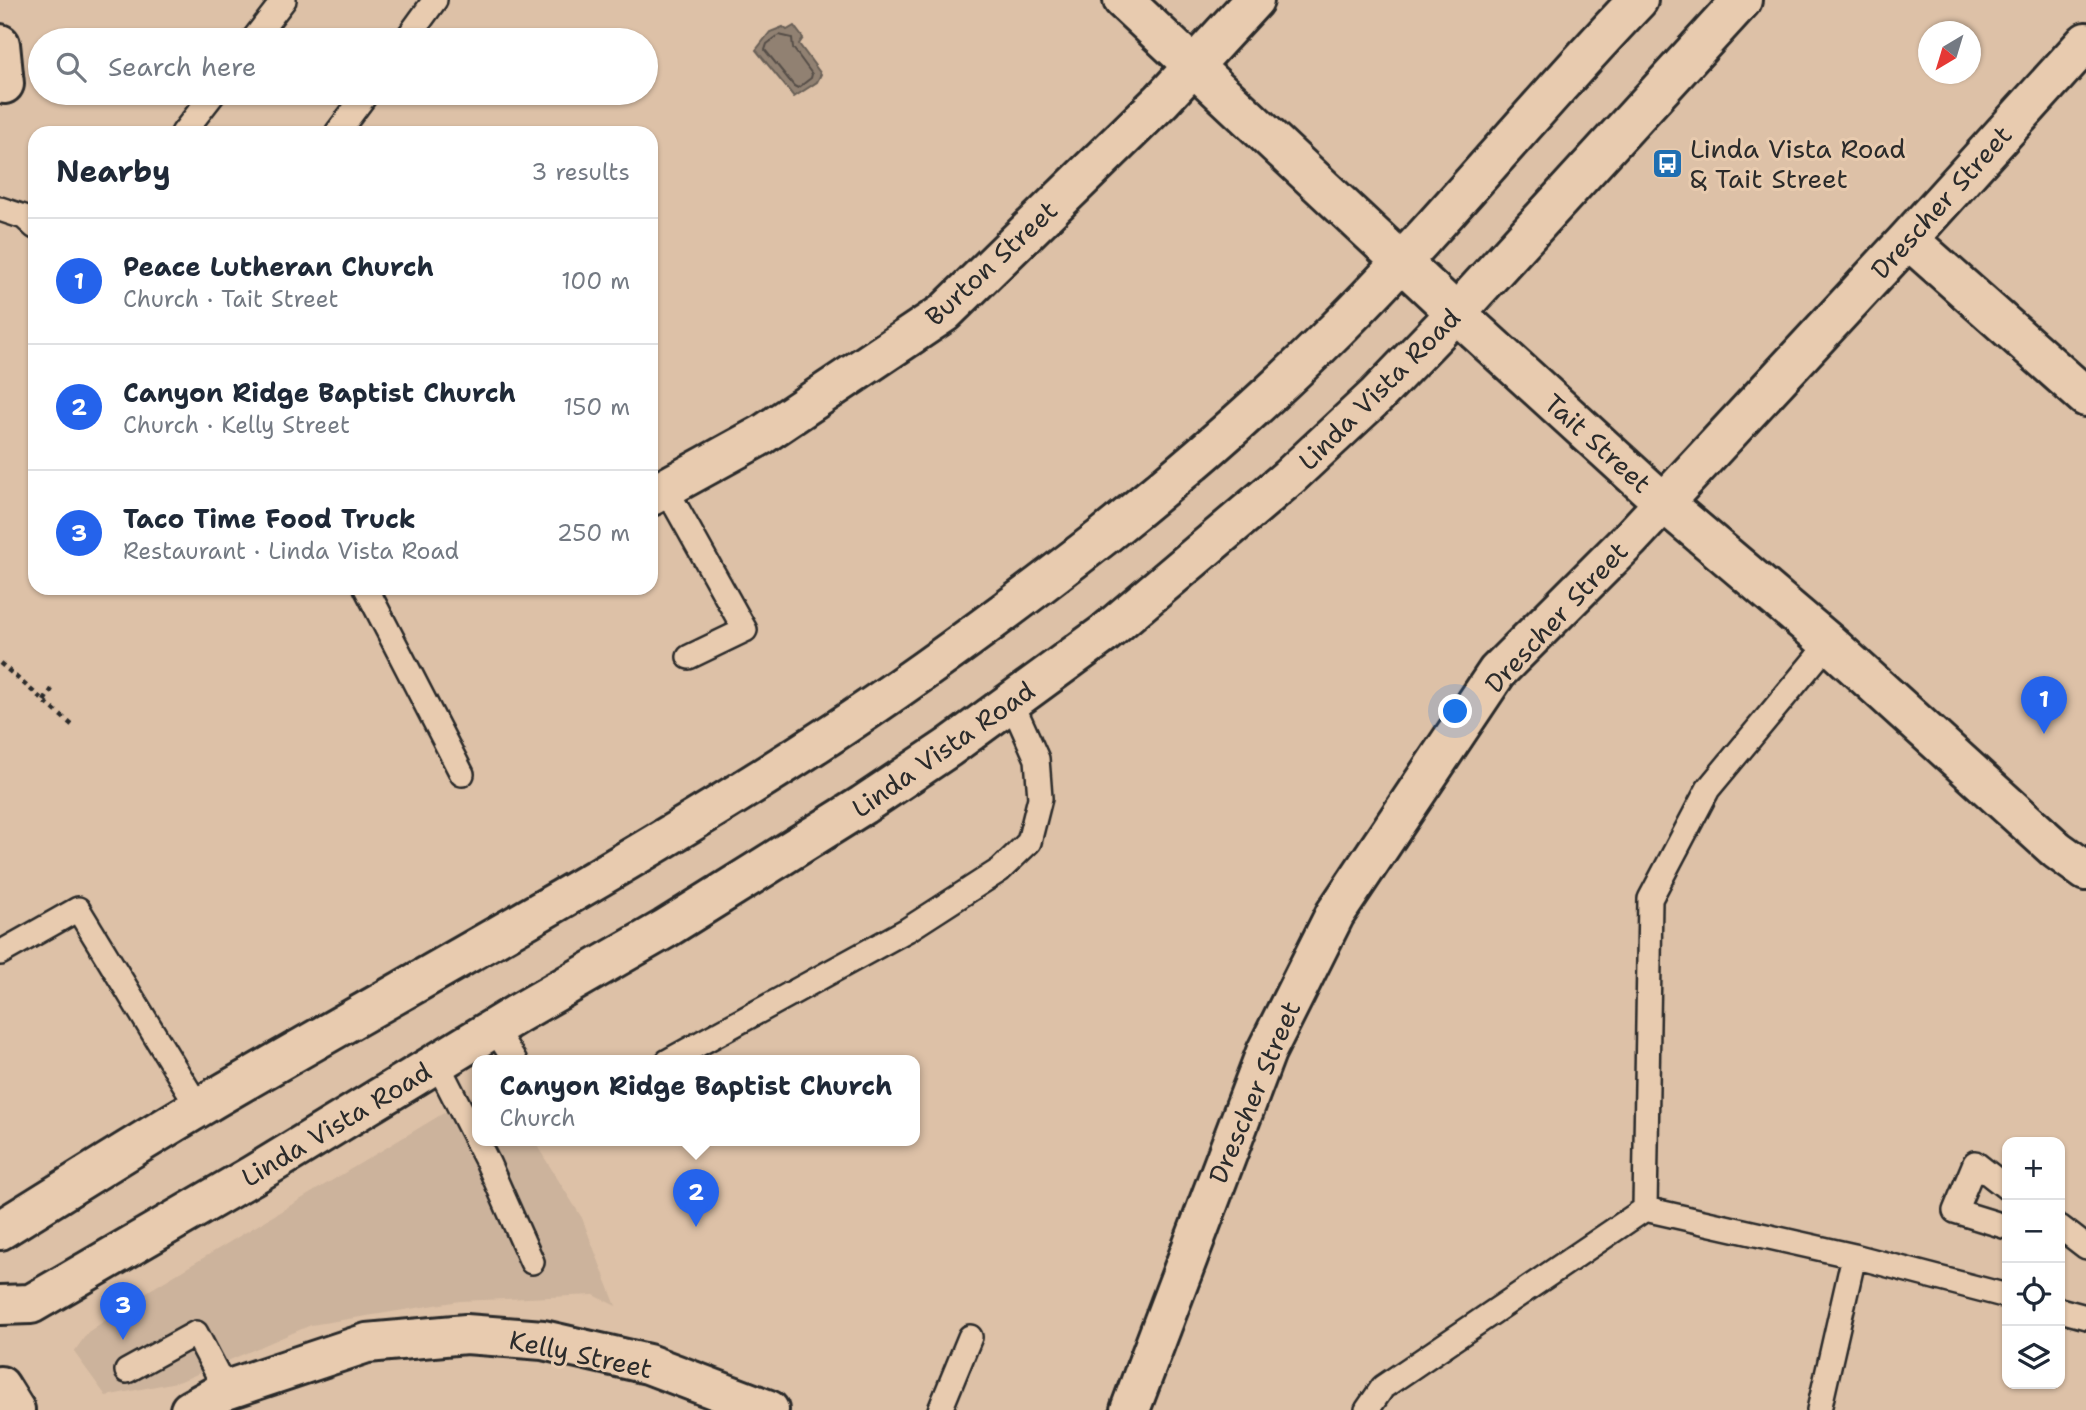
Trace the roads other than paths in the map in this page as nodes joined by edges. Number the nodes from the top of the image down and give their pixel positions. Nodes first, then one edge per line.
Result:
1 (284, 0) edge
2 (435, 0) edge
3 (1123, 0) edge
4 (1254, 0) edge
5 (1638, 0) edge
6 (1742, 0) edge
7 (262, 28) edge
8 (415, 28) edge
9 (2086, 42) edge
10 (0, 44) edge
11 (1194, 67) junction
12 (4, 84) dead end
13 (205, 105) edge
14 (358, 105) edge
15 (188, 126) edge
16 (342, 126) edge
17 (0, 209) edge
18 (28, 221) edge
19 (1908, 239) junction
20 (1401, 261) junction
21 (1455, 313) junction
22 (2086, 397) edge
23 (658, 491) edge
24 (1664, 503) junction
25 (370, 595) edge
26 (1829, 643) junction
27 (689, 657) dead end
28 (1012, 703) junction
29 (462, 774) dead end
30 (2086, 871) edge
31 (0, 953) edge
32 (494, 1028) junction
33 (511, 1055) edge
34 (679, 1055) edge
35 (437, 1063) junction
36 (199, 1108) junction
37 (472, 1132) edge
38 (479, 1146) edge
39 (2002, 1184) edge
40 (1645, 1209) junction
41 (2002, 1225) edge
42 (0, 1230) edge
43 (2065, 1231) edge
44 (2065, 1246) edge
45 (2086, 1247) edge
46 (2086, 1252) edge
47 (1854, 1256) junction
48 (531, 1262) dead end
49 (2002, 1295) edge
50 (0, 1305) edge
51 (2065, 1311) edge
52 (2086, 1317) edge
53 (970, 1337) dead end
54 (127, 1371) dead end
55 (0, 1386) edge
56 (226, 1390) junction
57 (760, 1408) edge
58 (15, 1410) edge
59 (190, 1410) edge
60 (940, 1410) edge
61 (1130, 1410) edge
62 (1367, 1410) edge
63 (1819, 1410) edge

1 - 7 lane
2 - 8 lane
3 - 11 street, Tait Street
4 - 11 street, Burton Street
5 - 20 street
6 - 21 street, Linda Vista Road
9 - 19 street, Drescher Street
10 - 12 street
11 - 20 street, Tait Street
11 - 23 street, Burton Street
13 - 15 lane
14 - 16 lane
17 - 18 lane
19 - 22 street
19 - 24 street, Drescher Street
20 - 21 street, Tait Street
20 - 36 street
21 - 24 street, Tait Street
21 - 28 street, Linda Vista Road
23 - 27 lane
24 - 26 street, Tait Street
24 - 61 street, Drescher Street
25 - 29 lane
26 - 30 street, Tait Street
26 - 40 lane
28 - 32 street, Linda Vista Road
28 - 34 lane
31 - 36 lane
32 - 33 lane
32 - 35 street, Linda Vista Road
35 - 37 lane
35 - 50 street, Linda Vista Road
36 - 42 street
38 - 48 lane
39 - 41 lane
40 - 47 lane
40 - 62 lane
43 - 45 lane
44 - 46 lane
47 - 49 lane
47 - 63 lane
51 - 52 lane
53 - 60 lane
54 - 56 lane
55 - 58 street
56 - 57 street, Kelly Street
56 - 59 street, Kelly Street

